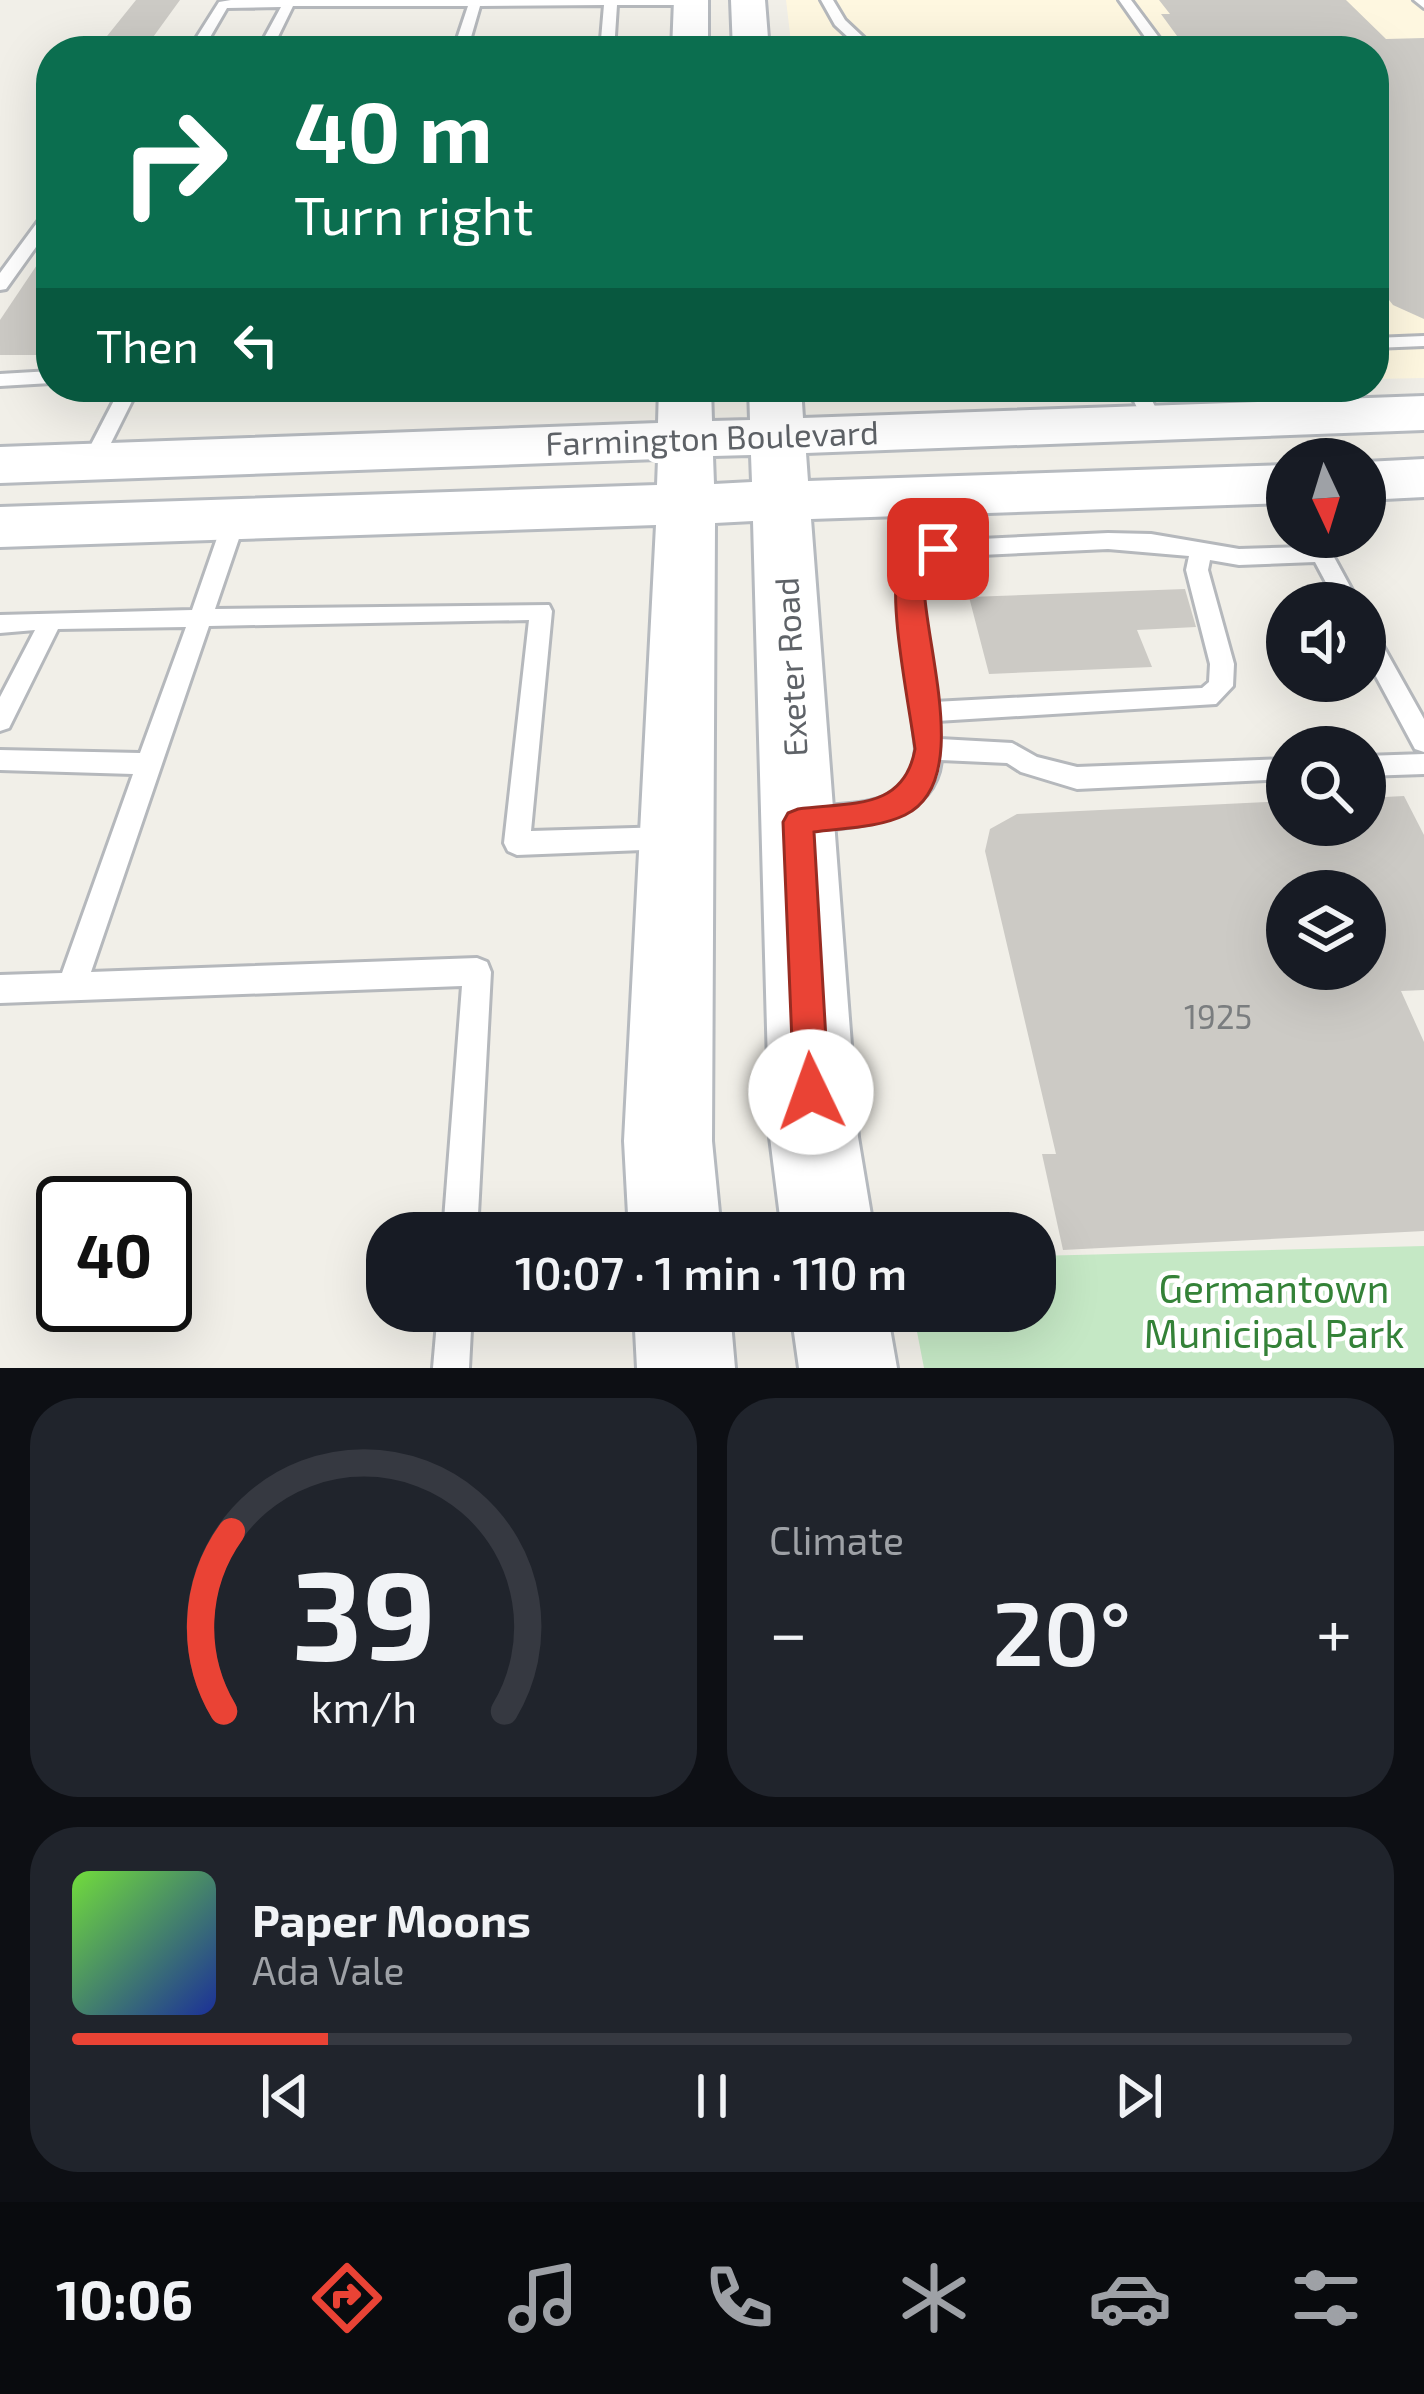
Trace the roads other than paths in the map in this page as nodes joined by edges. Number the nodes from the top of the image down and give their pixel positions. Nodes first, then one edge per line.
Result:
1 (691, 0) edge
2 (748, 0) edge
3 (827, 0) edge
4 (1125, 0) edge
5 (475, 2) edge
6 (611, 2) edge
7 (289, 3) edge
8 (204, 36) edge
9 (272, 36) edge
10 (465, 36) edge
11 (608, 36) edge
12 (690, 36) edge
13 (751, 36) edge
14 (855, 36) edge
15 (1151, 36) edge
16 (36, 236) edge
17 (0, 285) edge
18 (1424, 341) edge
19 (1389, 342) edge
20 (36, 378) edge
21 (0, 380) edge
22 (122, 402) edge
23 (1145, 406) edge
24 (1424, 413) edge
25 (778, 440) edge
26 (685, 442) edge
27 (91, 464) junction
28 (0, 465) edge
29 (1424, 478) edge
30 (1386, 480) edge
31 (1266, 484) edge
32 (235, 518) junction
33 (0, 527) edge
34 (1266, 549) edge
35 (1200, 554) junction
36 (200, 620) junction
37 (51, 621) junction
38 (0, 624) edge
39 (1386, 672) edge
40 (924, 712) junction
41 (0, 721) edge
42 (1424, 742) edge
43 (929, 749) junction
44 (0, 760) edge
45 (149, 764) junction
46 (1424, 764) edge
47 (1386, 765) edge
48 (1266, 771) edge
49 (798, 822) junction
50 (677, 838) junction
51 (72, 985) junction
52 (0, 989) edge
53 (461, 1212) edge
54 (673, 1212) edge
55 (825, 1212) edge
56 (454, 1332) edge
57 (683, 1332) edge
58 (842, 1332) edge
59 (452, 1368) edge
60 (686, 1368) edge
61 (848, 1368) edge

1 - 6 lane
1 - 12 main road
2 - 13 main road
3 - 14 lane
4 - 15 lane
5 - 6 lane
5 - 7 lane
5 - 10 lane
6 - 11 lane
7 - 8 lane
7 - 9 lane
16 - 17 lane
18 - 19 lane
20 - 21 lane
22 - 27 lane
23 - 24 main road, Farmington Boulevard
23 - 25 main road, Farmington Boulevard
25 - 26 main road, Farmington Boulevard
25 - 31 main road, Farmington Boulevard
25 - 49 main road, Exeter Road
26 - 27 main road, Farmington Boulevard
26 - 32 main road, Farmington Boulevard
26 - 50 main road
27 - 28 main road, Farmington Boulevard
29 - 30 main road
32 - 33 main road, Farmington Boulevard
32 - 36 lane
34 - 35 lane
35 - 40 lane
35 - 40 lane
36 - 37 lane
36 - 45 lane
36 - 50 lane
37 - 38 lane
37 - 41 lane
39 - 42 lane
40 - 43 lane
43 - 48 lane
43 - 49 lane
44 - 45 lane
45 - 51 lane
46 - 47 lane
49 - 55 main road, Exeter Road
50 - 54 main road
51 - 52 lane
51 - 53 lane
56 - 59 lane
57 - 60 main road
58 - 61 main road

